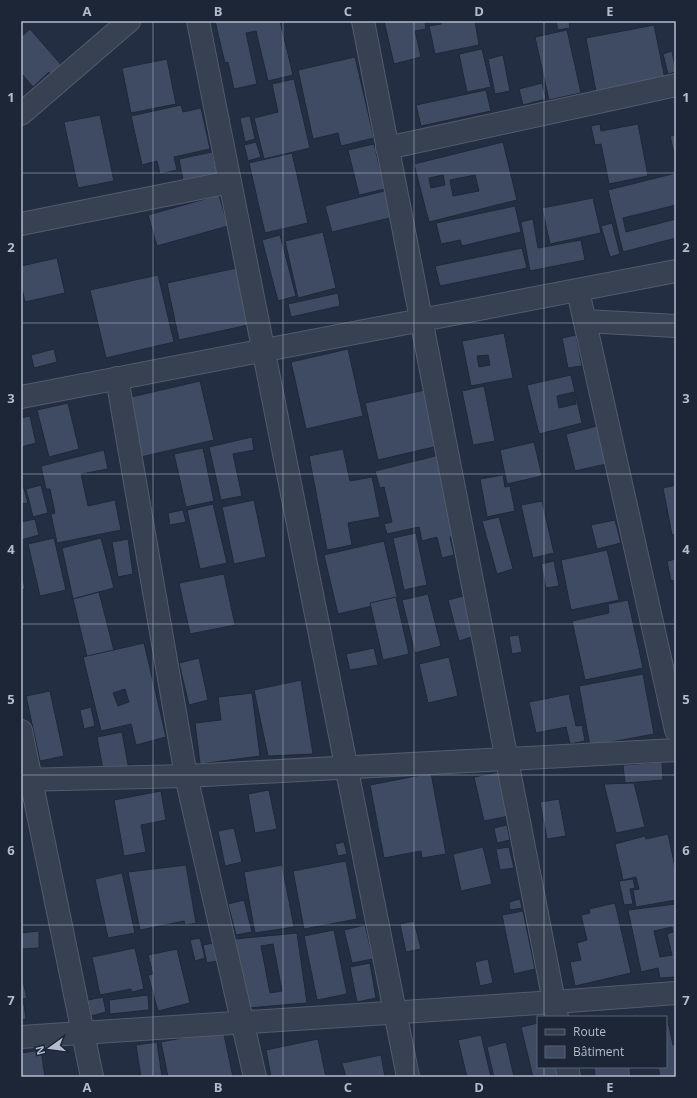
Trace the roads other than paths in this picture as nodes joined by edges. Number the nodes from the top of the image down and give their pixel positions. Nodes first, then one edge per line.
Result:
1 (129, 21) edge
2 (198, 21) edge
3 (363, 21) edge
4 (676, 85) edge
5 (21, 114) edge
6 (387, 148) junction
7 (230, 182) junction
8 (21, 224) edge
9 (676, 271) edge
10 (578, 291) junction
11 (421, 320) junction
12 (585, 321) junction
13 (676, 326) edge
14 (263, 350) junction
15 (117, 378) junction
16 (21, 397) edge
17 (21, 730) edge
18 (676, 730) edge
19 (676, 750) edge
20 (507, 759) junction
21 (346, 766) junction
22 (186, 776) junction
23 (26, 779) edge
24 (676, 993) edge
25 (556, 1010) edge
26 (395, 1013) junction
27 (244, 1022) junction
28 (83, 1032) junction
29 (21, 1037) edge
30 (92, 1077) edge
31 (255, 1077) edge
32 (408, 1077) edge

1 - 5 street
2 - 7 street
3 - 6 street
4 - 6 street
6 - 11 street
7 - 8 street
7 - 14 street
9 - 10 street
10 - 11 street
10 - 12 street
11 - 14 street
11 - 20 street
12 - 13 street
12 - 18 street
14 - 15 street
14 - 21 street
15 - 16 street
15 - 22 street
17 - 23 street
19 - 20 street
20 - 21 street
20 - 25 street
21 - 22 street
21 - 26 street
22 - 23 street
22 - 27 street
23 - 28 street
24 - 25 street
25 - 26 street
26 - 27 street
26 - 32 street
27 - 28 street
27 - 31 street
28 - 29 street
28 - 30 street

